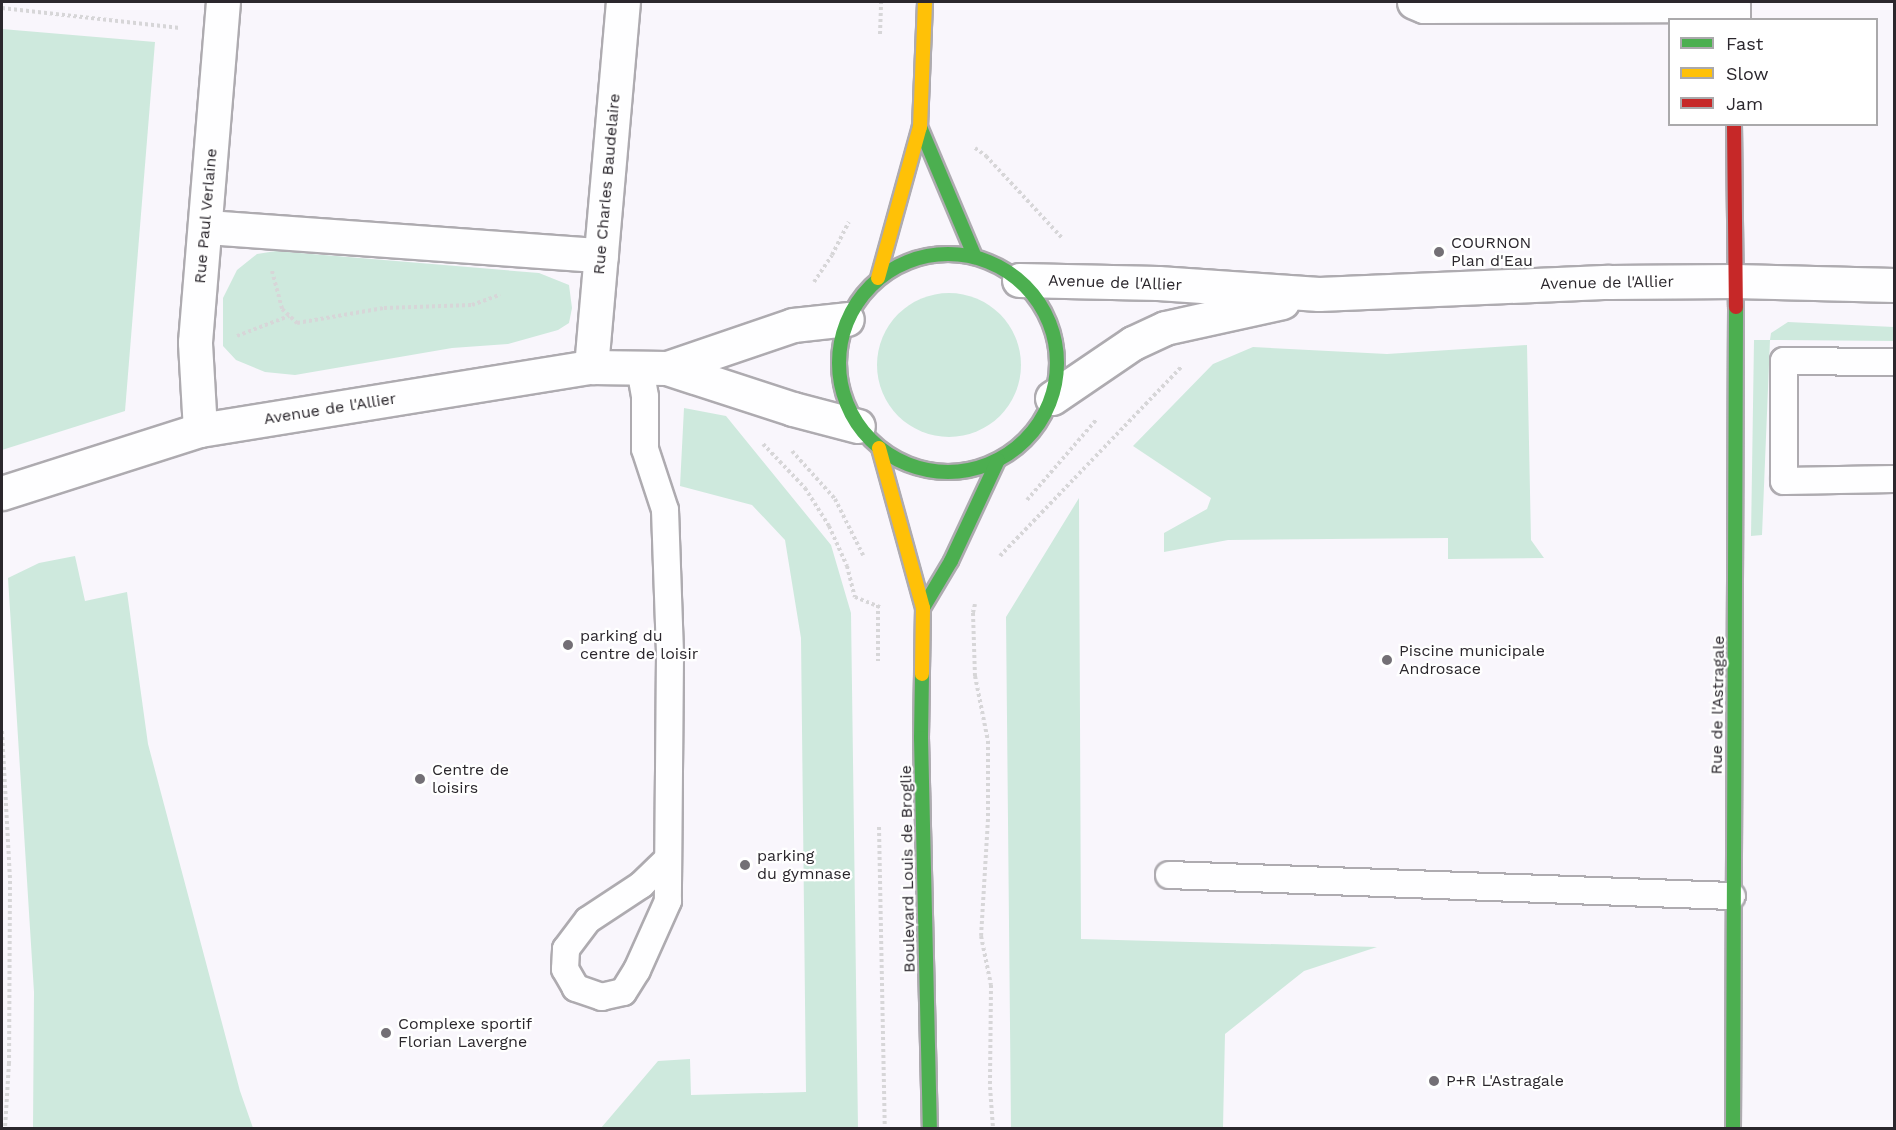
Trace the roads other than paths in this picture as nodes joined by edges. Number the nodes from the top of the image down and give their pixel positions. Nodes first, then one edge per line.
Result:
1 (623, 2) edge
2 (925, 2) edge
3 (1414, 2) edge
4 (1733, 9) edge
5 (222, 17) edge
6 (1734, 126) edge
7 (920, 127) junction
8 (206, 226) junction
9 (600, 255) junction
10 (975, 257) junction
11 (878, 278) junction
12 (1019, 280) junction
13 (1736, 281) junction
14 (1894, 285) edge
15 (1319, 294) junction
16 (847, 319) junction
17 (1894, 362) edge
18 (591, 367) junction
19 (653, 368) junction
20 (1052, 398) junction
21 (200, 430) junction
22 (868, 437) junction
23 (998, 460) junction
24 (1894, 479) edge
25 (2, 492) edge
26 (923, 608) junction
27 (668, 859) junction
28 (1169, 875) dead end
29 (1732, 896) junction
30 (930, 1128) edge
31 (1733, 1128) edge

1 - 9 street, Rue Charles Baudelaire
2 - 7 main road
3 - 4 street
5 - 8 street, Rue Paul Verlaine
6 - 13 main road, Rue de l'Astragale
7 - 10 main road
7 - 11 main road
8 - 9 street
8 - 21 street, Rue Paul Verlaine
9 - 18 street, Rue Charles Baudelaire
10 - 11 main road
10 - 12 main road
11 - 16 main road
12 - 15 street, Avenue de l'Allier
12 - 20 main road
13 - 14 street, Avenue de l'Allier
13 - 15 street, Avenue de l'Allier
13 - 29 main road, Rue de l'Astragale
15 - 20 street, Avenue de l'Allier
16 - 19 street, Avenue de l'Allier
16 - 22 main road, Boulevard Louis de Broglie
17 - 24 lane
18 - 19 street, Avenue de l'Allier
18 - 21 street, Avenue de l'Allier
19 - 22 street, Avenue de l'Allier
19 - 27 lane
20 - 23 main road
21 - 25 street, Avenue de l'Allier
22 - 23 main road
22 - 26 main road, Boulevard Louis de Broglie
23 - 26 main road, Boulevard Louis de Broglie
26 - 30 main road, Boulevard Louis de Broglie
27 - 27 lane
28 - 29 lane
29 - 31 main road, Rue de l'Astragale

